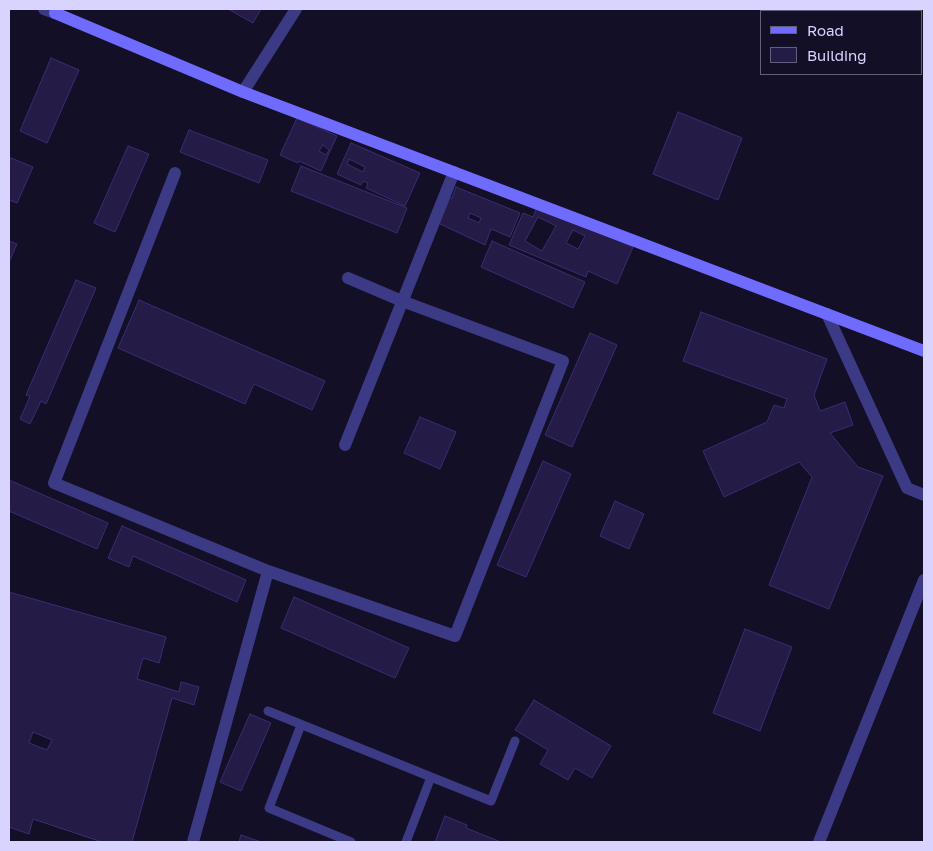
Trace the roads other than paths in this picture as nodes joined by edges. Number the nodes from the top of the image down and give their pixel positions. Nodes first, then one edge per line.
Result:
1 (296, 9) edge
2 (52, 10) edge
3 (244, 92) junction
4 (454, 172) junction
5 (174, 173) dead end
6 (348, 278) dead end
7 (402, 301) junction
8 (827, 314) junction
9 (924, 351) edge
10 (345, 445) dead end
11 (924, 495) edge
12 (268, 571) junction
13 (924, 580) edge
14 (268, 711) dead end
15 (302, 724) junction
16 (515, 741) dead end
17 (431, 777) junction
18 (193, 842) edge
19 (350, 842) edge
20 (406, 842) edge
21 (819, 842) edge

1 - 3 street
2 - 3 street
3 - 4 street
4 - 7 street
4 - 8 street
5 - 12 street
6 - 7 street
7 - 10 street
7 - 12 street
8 - 9 street
8 - 11 street
12 - 18 street
13 - 21 street
14 - 15 lane
15 - 17 lane
15 - 19 lane
16 - 17 lane
17 - 20 lane

